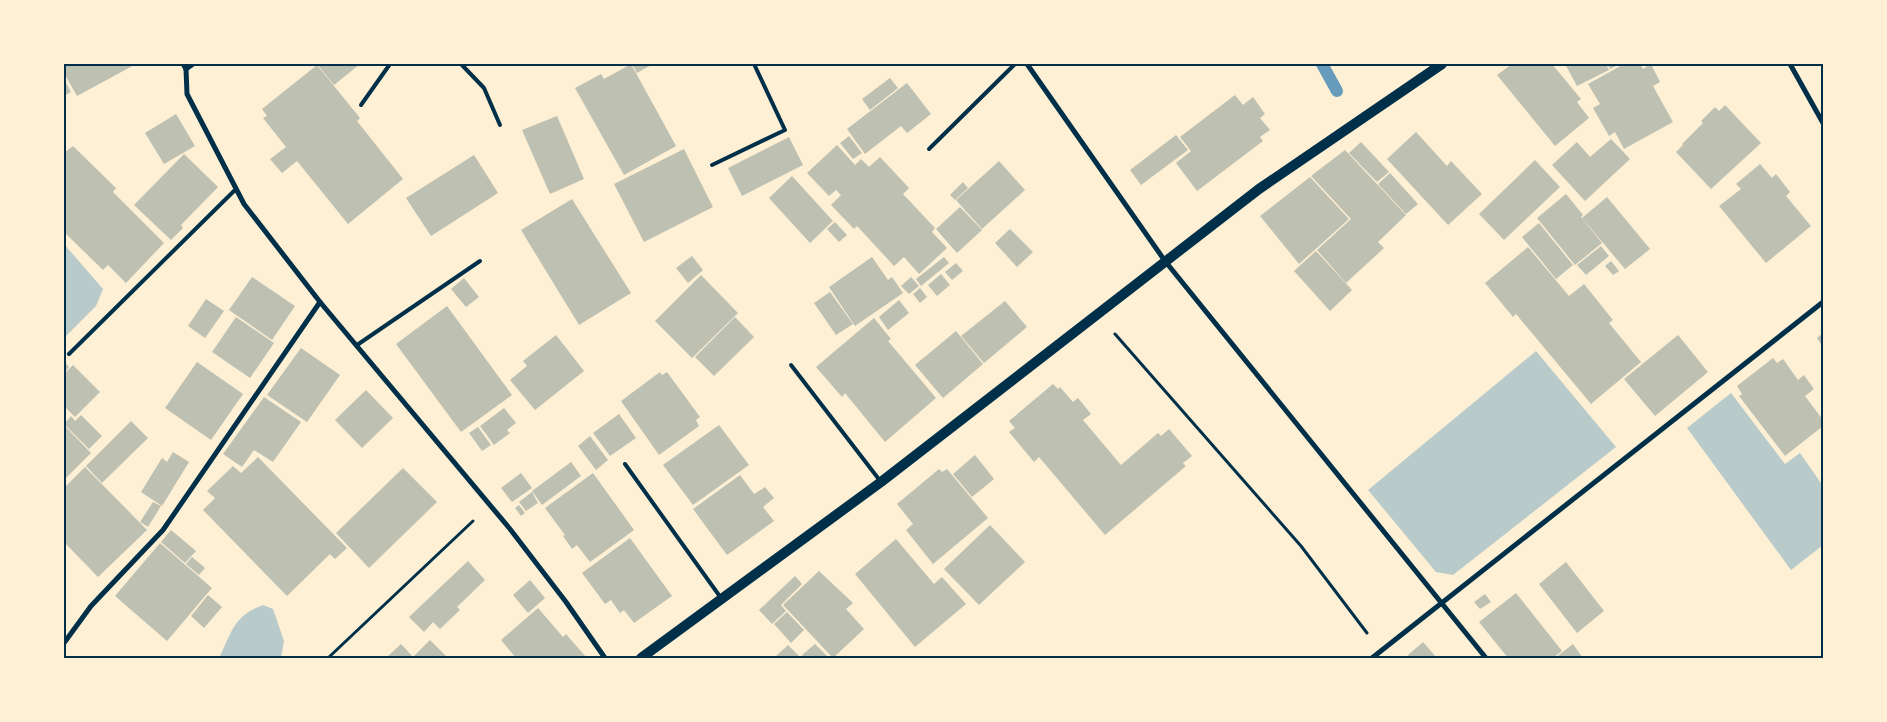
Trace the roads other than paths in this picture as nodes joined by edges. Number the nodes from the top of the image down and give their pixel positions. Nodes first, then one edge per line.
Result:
1 (193, 64) edge
2 (390, 64) edge
3 (461, 64) edge
4 (754, 64) edge
5 (1015, 64) edge
6 (1027, 64) edge
7 (1442, 64) edge
8 (1790, 64) edge
9 (184, 66) edge
10 (361, 105) dead end
11 (1823, 123) edge
12 (500, 125) dead end
13 (929, 149) dead end
14 (712, 165) dead end
15 (236, 189) junction
16 (480, 261) dead end
17 (1165, 261) junction
18 (320, 302) junction
19 (1823, 302) edge
20 (357, 345) junction
21 (68, 354) dead end
22 (791, 365) dead end
23 (625, 464) dead end
24 (881, 482) junction
25 (722, 599) junction
26 (1442, 603) junction
27 (64, 643) edge
28 (605, 658) edge
29 (640, 658) edge
30 (1372, 658) edge
31 (1486, 658) edge

1 - 9 street
2 - 10 lane
3 - 12 lane
4 - 14 lane
5 - 13 lane
6 - 17 street
7 - 17 main road
8 - 11 street
9 - 15 street
15 - 18 street
15 - 21 lane
16 - 20 lane
17 - 24 main road
17 - 26 street
18 - 20 street
18 - 27 street
19 - 26 street
20 - 28 street
22 - 24 lane
23 - 25 lane
24 - 25 main road
25 - 29 main road
26 - 30 street
26 - 31 street

